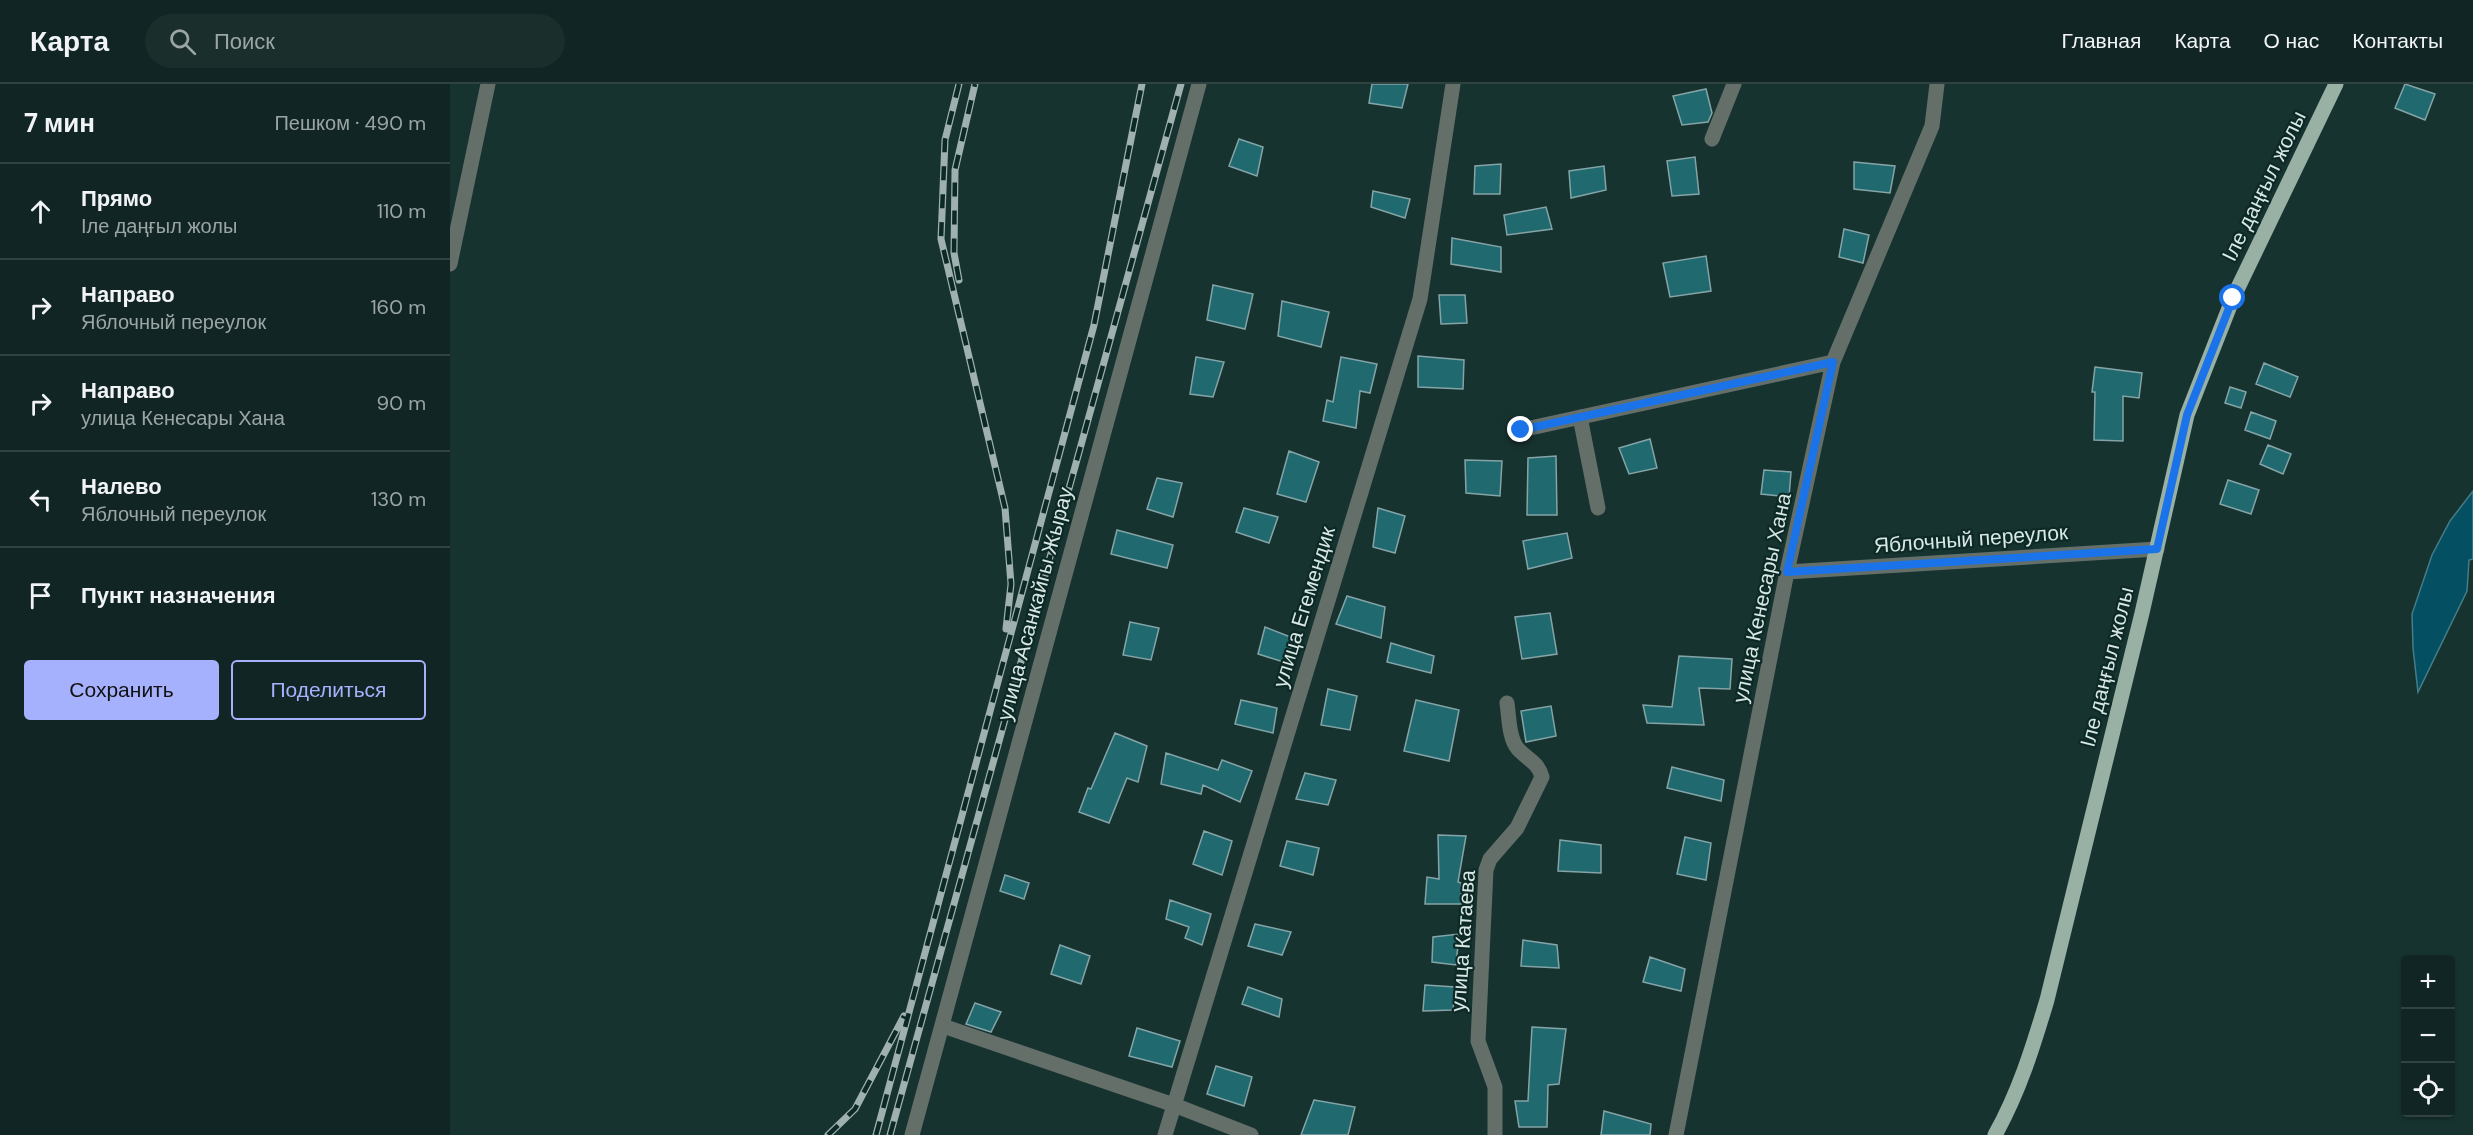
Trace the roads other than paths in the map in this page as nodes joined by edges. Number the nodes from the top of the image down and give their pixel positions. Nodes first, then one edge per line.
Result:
1 (488, 84) edge
2 (1199, 84) edge
3 (1453, 84) edge
4 (1734, 84) edge
5 (1937, 84) edge
6 (2336, 84) edge
7 (1712, 140) dead end
8 (450, 264) edge
9 (1833, 362) junction
10 (1580, 417) junction
11 (1521, 430) dead end
12 (1598, 508) dead end
13 (2157, 549) junction
14 (1787, 572) junction
15 (1507, 703) dead end
16 (943, 1026) junction
17 (1174, 1105) junction
18 (912, 1135) edge
19 (1165, 1135) edge
20 (1251, 1135) edge
21 (1495, 1135) edge
22 (1676, 1135) edge
23 (1995, 1135) edge

1 - 8 street
2 - 16 street, улица Асанкайгы Жырау
3 - 17 street, улица Егемендик
4 - 7 street
5 - 9 street, улица Кенесары Хана
6 - 13 main road, Іле даңғыл жолы
9 - 10 street
9 - 14 street, улица Кенесары Хана
10 - 11 street
10 - 12 street
13 - 14 street, Яблочный переулок
13 - 23 main road, Іле даңғыл жолы
14 - 22 street, улица Кенесары Хана
15 - 21 street, улица Катаева
16 - 17 street
16 - 18 street, улица Асанкайгы Жырау
17 - 19 street, улица Егемендик
17 - 20 street

